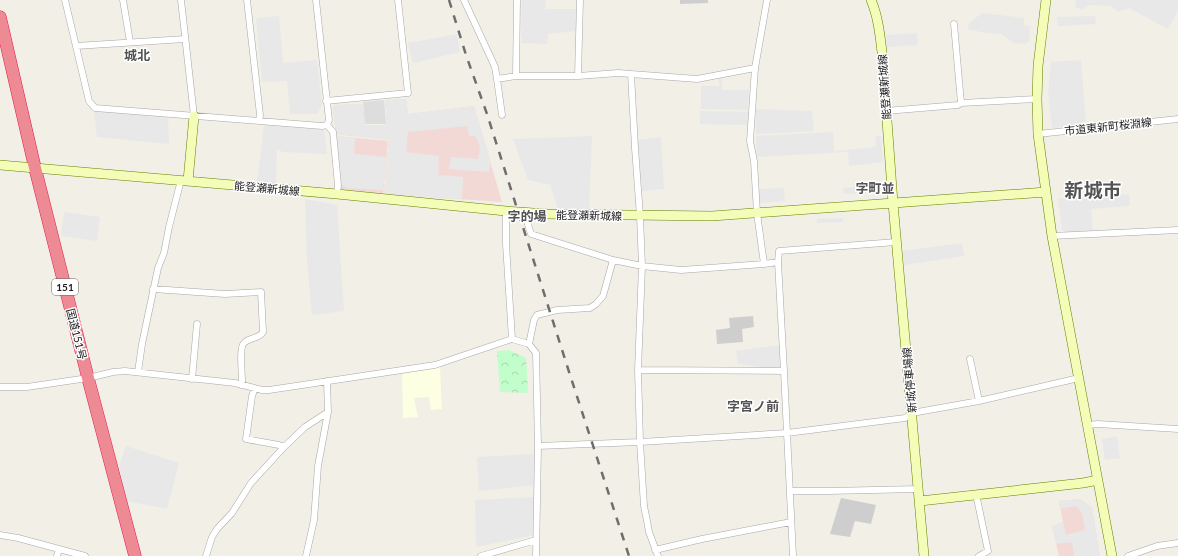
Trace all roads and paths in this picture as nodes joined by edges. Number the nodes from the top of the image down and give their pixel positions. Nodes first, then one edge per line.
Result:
1 (65, 0) edge
2 (123, 0) edge
3 (181, 0) edge
4 (247, 0) edge
5 (316, 0) edge
6 (398, 0) edge
7 (464, 0) edge
8 (517, 0) edge
9 (580, 0) edge
10 (767, 0) edge
11 (871, 0) edge
12 (1046, 0) edge
13 (0, 17) edge
14 (954, 24) dead end
15 (185, 39) junction
16 (130, 42) junction
17 (76, 46) junction
18 (755, 68) junction
19 (631, 74) junction
20 (516, 76) junction
21 (578, 76) junction
22 (498, 79) junction
23 (1037, 98) junction
24 (326, 101) junction
25 (961, 104) junction
26 (886, 111) junction
27 (502, 115) dead end
28 (194, 116) junction
29 (1178, 119) edge
30 (259, 121) junction
31 (327, 125) junction
32 (1038, 134) junction
33 (0, 164) edge
34 (34, 168) junction
35 (185, 181) junction
36 (1046, 192) junction
37 (337, 194) junction
38 (893, 203) junction
39 (506, 211) junction
40 (524, 212) junction
41 (757, 213) junction
42 (640, 216) junction
43 (1178, 230) edge
44 (1052, 236) junction
45 (896, 242) junction
46 (613, 260) junction
47 (778, 262) junction
48 (764, 264) junction
49 (642, 266) junction
50 (154, 289) junction
51 (197, 324) dead end
52 (512, 339) junction
53 (529, 344) junction
54 (970, 359) dead end
55 (638, 370) junction
56 (784, 371) junction
57 (138, 372) junction
58 (88, 378) junction
59 (1079, 378) junction
60 (192, 379) junction
61 (328, 381) junction
62 (241, 385) junction
63 (0, 387) edge
64 (255, 388) junction
65 (979, 401) junction
66 (328, 412) junction
67 (912, 413) junction
68 (1088, 425) junction
69 (1178, 429) edge
70 (787, 434) junction
71 (640, 442) junction
72 (538, 446) junction
73 (284, 447) junction
74 (1098, 480) junction
75 (919, 489) junction
76 (790, 491) junction
77 (976, 494) junction
78 (920, 501) junction
79 (791, 522) junction
80 (0, 535) edge
81 (536, 540) junction
82 (1178, 542) edge
83 (59, 549) junction
84 (656, 553) edge
85 (57, 556) edge
86 (85, 556) edge
87 (135, 556) edge
88 (206, 556) edge
89 (306, 556) edge
90 (481, 556) edge
91 (536, 556) edge
92 (793, 556) edge
93 (924, 556) edge
94 (979, 556) edge
95 (1112, 556) edge
96 (1128, 556) edge

1 - 17 street
2 - 16 street
3 - 15 street
4 - 30 street
5 - 24 street
6 - 24 street
7 - 22 street
8 - 20 street
9 - 21 street
10 - 18 street
11 - 26 main road, 能登瀬新城線
12 - 23 main road
13 - 34 highway, 国道151号 / 151
14 - 25 street
15 - 16 street
15 - 28 street
16 - 17 street
17 - 28 street
18 - 19 street
18 - 41 street
19 - 21 street
19 - 42 street
20 - 21 street
20 - 22 street
22 - 27 street
23 - 25 street
23 - 32 main road
24 - 31 street
25 - 26 street
26 - 38 main road, 能登瀬新城線
28 - 30 street
28 - 35 main road
29 - 32 street, 市道東新町桜淵線
30 - 31 street
31 - 37 street
32 - 36 main road
33 - 34 main road, 能登瀬新城線
34 - 35 main road, 能登瀬新城線
34 - 58 highway, 国道151号 / 151
35 - 37 main road, 能登瀬新城線
35 - 50 street
36 - 38 main road
36 - 44 main road
37 - 39 main road, 能登瀬新城線
38 - 41 main road, 能登瀬新城線
38 - 45 main road, 新城停車場線
39 - 40 main road, 能登瀬新城線
39 - 52 street
40 - 42 main road, 能登瀬新城線
40 - 46 street
41 - 42 main road, 能登瀬新城線
41 - 48 street
42 - 49 street
43 - 44 street
44 - 59 main road
45 - 47 street
45 - 67 main road, 新城停車場線
46 - 49 street
46 - 53 street
47 - 48 street
47 - 56 street
48 - 49 street
49 - 55 street
50 - 57 street
50 - 62 street
51 - 60 street
52 - 53 street
52 - 61 street
53 - 72 street
54 - 65 street
55 - 56 street
55 - 71 street
56 - 70 street
57 - 58 street
57 - 60 street
58 - 63 street
58 - 87 highway, 国道151号 / 151
59 - 65 street
59 - 68 main road
60 - 62 street
61 - 64 street
61 - 66 street
62 - 64 street
64 - 73 street
65 - 67 street
66 - 73 street
66 - 89 street
67 - 70 street
67 - 75 main road, 新城停車場線
68 - 69 street
68 - 74 main road
70 - 71 street
70 - 76 street
71 - 72 street
71 - 84 street
72 - 81 street
73 - 88 street
74 - 77 main road
74 - 95 main road
75 - 76 street
75 - 78 main road, 新城停車場線
76 - 79 street
77 - 78 main road
77 - 94 street
78 - 93 main road, 新城停車場線
79 - 84 street
79 - 92 street
80 - 83 street
81 - 90 street
81 - 91 street
82 - 96 street
83 - 85 street
83 - 86 street

